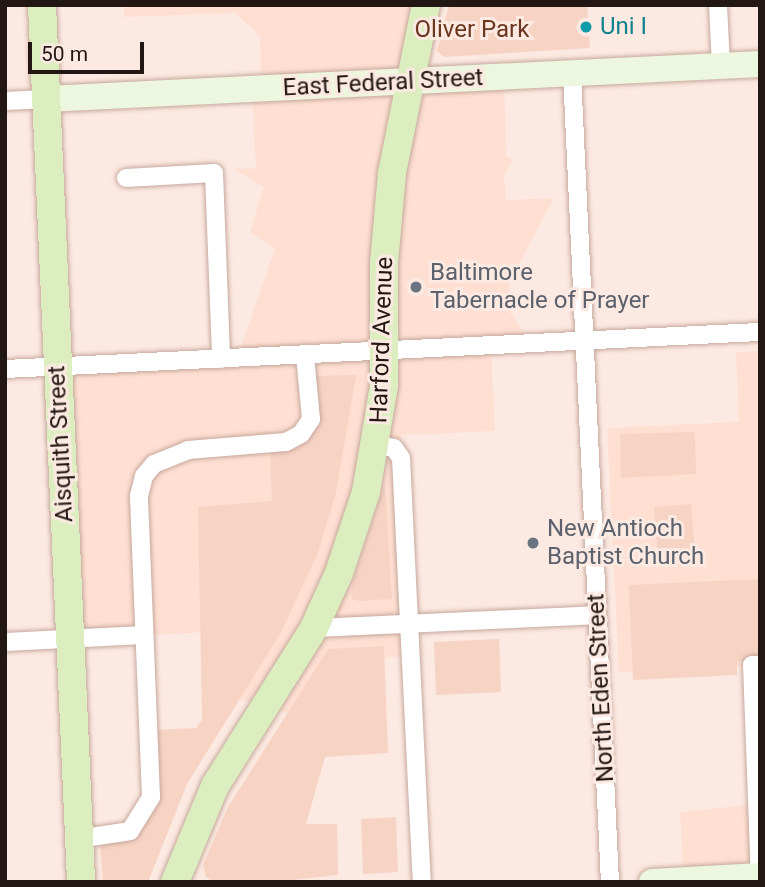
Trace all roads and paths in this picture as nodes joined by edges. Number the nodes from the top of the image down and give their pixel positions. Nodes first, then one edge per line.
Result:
1 (42, 5) edge
2 (426, 5) edge
3 (718, 5) edge
4 (760, 64) edge
5 (721, 66) junction
6 (572, 74) junction
7 (407, 82) junction
8 (46, 99) junction
9 (5, 101) edge
10 (126, 178) dead end
11 (760, 332) edge
12 (584, 341) junction
13 (384, 351) junction
14 (305, 355) junction
15 (220, 359) junction
16 (57, 366) junction
17 (5, 369) edge
18 (376, 445) junction
19 (597, 615) junction
20 (410, 624) junction
21 (314, 628) junction
22 (144, 635) junction
23 (71, 638) junction
24 (5, 642) edge
25 (760, 665) edge
26 (78, 839) junction
27 (760, 876) edge
28 (81, 882) edge
29 (174, 882) edge
30 (422, 882) edge
31 (610, 882) edge
32 (652, 882) edge
33 (760, 882) edge

1 - 8 main road, Aisquith Street
2 - 7 main road, Harford Avenue
3 - 5 street
4 - 5 street, East Federal Street
5 - 6 street, East Federal Street
6 - 7 street, East Federal Street
6 - 12 street, North Eden Street
7 - 8 street, East Federal Street
7 - 13 main road, Harford Avenue
8 - 9 street, East Federal Street
8 - 16 main road, Aisquith Street
10 - 15 street
11 - 12 street
12 - 13 street
12 - 19 street, North Eden Street
13 - 14 street
13 - 18 main road, Harford Avenue
14 - 15 street
14 - 22 street
15 - 16 street
16 - 17 street
16 - 23 main road, Aisquith Street
18 - 20 street
18 - 21 main road, Harford Avenue
19 - 20 street
19 - 31 street, North Eden Street
20 - 21 street
20 - 30 street
21 - 29 main road, Harford Avenue
22 - 23 street
22 - 26 street
23 - 24 street
23 - 26 main road, Aisquith Street
25 - 27 street
26 - 28 main road, Aisquith Street
27 - 32 street
27 - 33 street

